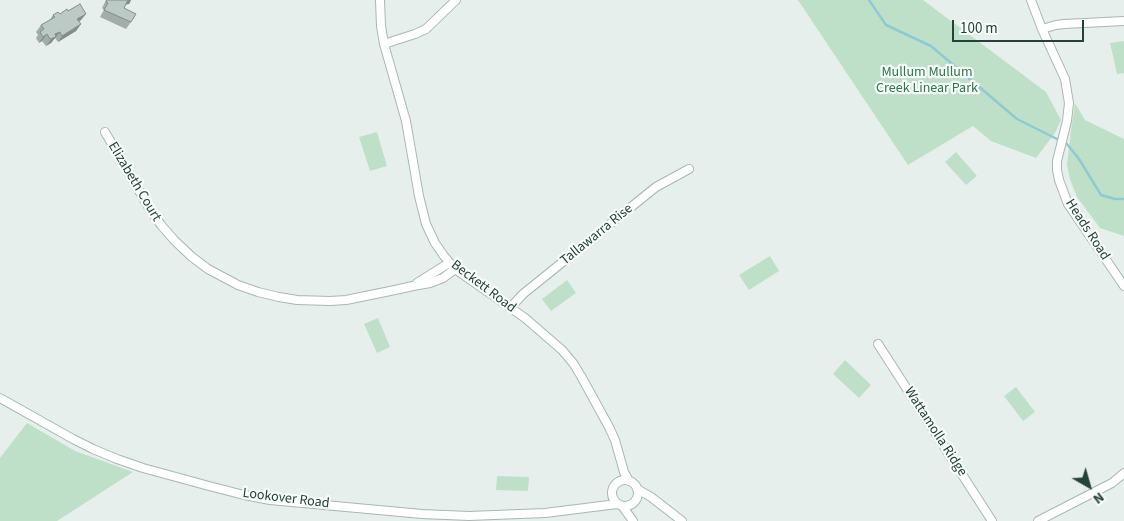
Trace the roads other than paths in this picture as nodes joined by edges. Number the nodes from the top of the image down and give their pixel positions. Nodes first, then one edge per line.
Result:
1 (380, 0) edge
2 (456, 0) edge
3 (1031, 0) edge
4 (1124, 21) edge
5 (1042, 29) junction
6 (384, 44) junction
7 (104, 132) dead end
8 (688, 169) dead end
9 (449, 262) junction
10 (456, 269) junction
11 (413, 286) junction
12 (1124, 286) edge
13 (511, 307) junction
14 (878, 344) dead end
15 (0, 398) edge
16 (620, 460) junction
17 (1124, 473) edge
18 (619, 481) junction
19 (629, 481) junction
20 (637, 489) junction
21 (611, 495) junction
22 (651, 497) junction
23 (633, 503) junction
24 (620, 505) junction
25 (592, 507) junction
26 (634, 521) edge
27 (682, 521) edge
28 (992, 521) edge
29 (1038, 521) edge

1 - 6 street, Beckett Road
2 - 6 street
3 - 5 street, Heads Road
4 - 5 street
5 - 12 street, Heads Road
6 - 9 street, Beckett Road
7 - 11 street, Elizabeth Court
8 - 13 street, Tallawarra Rise
9 - 10 street, Beckett Road
9 - 11 street, Elizabeth Court
10 - 11 street, Elizabeth Court
10 - 13 street, Beckett Road
13 - 16 street, Beckett Road
14 - 28 street, Wattamolla Ridge
15 - 25 street, Lookover Road
16 - 18 street, Beckett Road
16 - 19 street, Beckett Road
17 - 29 street
18 - 19 street
18 - 21 street
19 - 20 street
20 - 22 street
20 - 23 street
21 - 24 street
21 - 25 street, Lookover Road
22 - 23 street
22 - 27 street
23 - 24 street
23 - 26 street
24 - 25 street, Lookover Road
24 - 26 street

